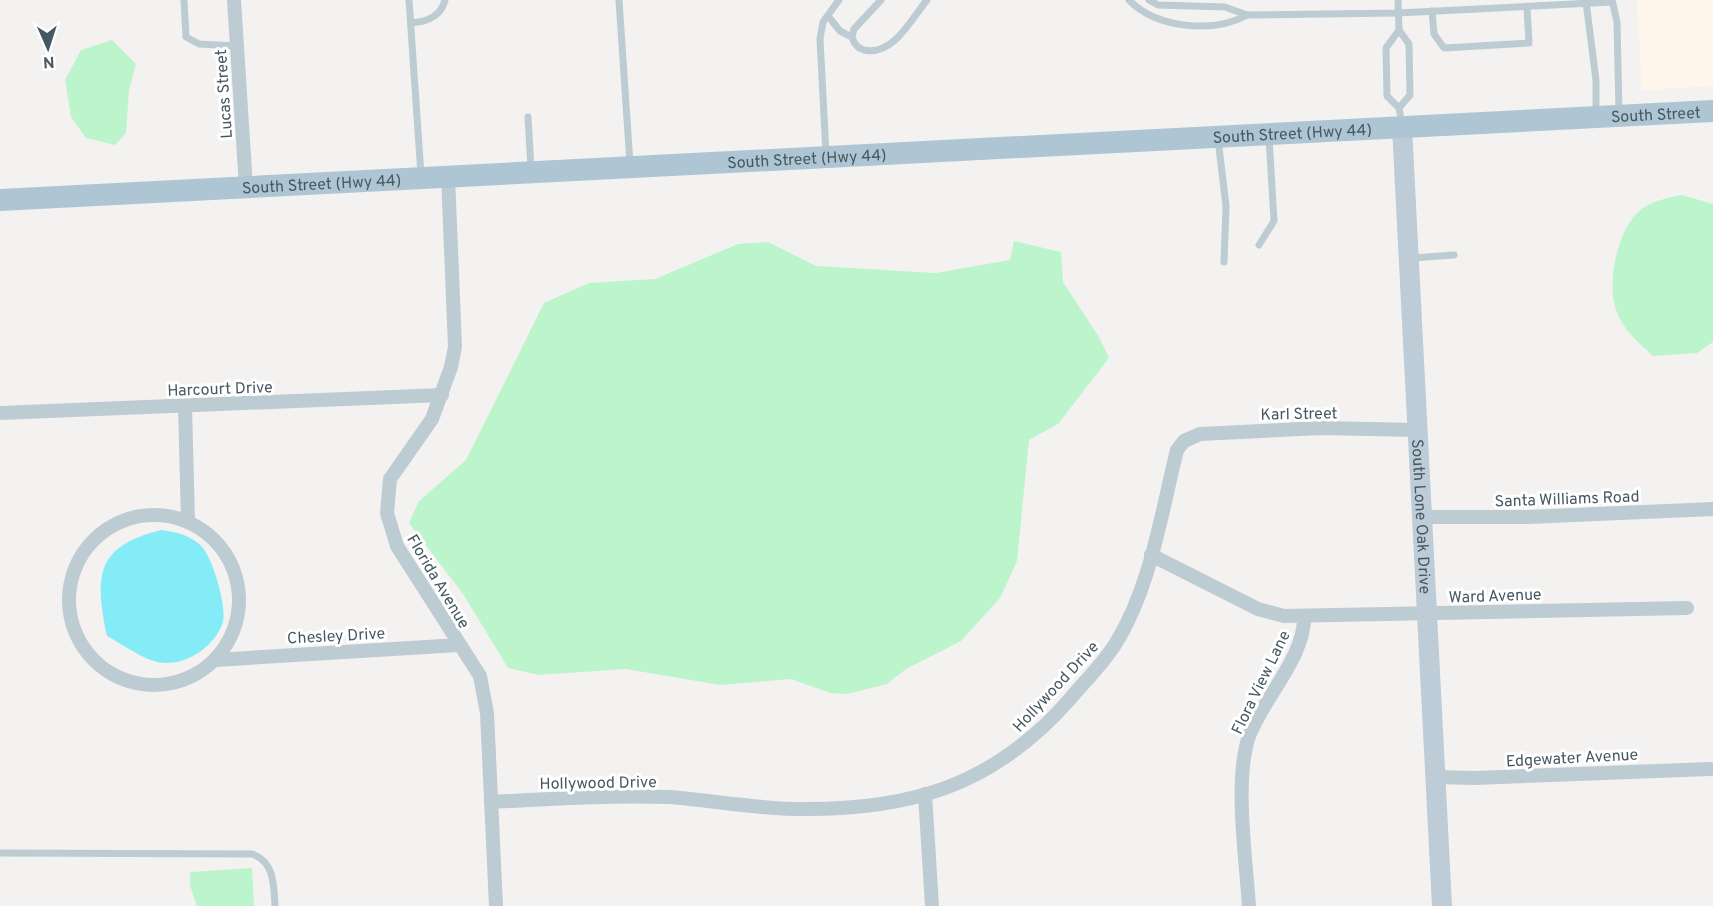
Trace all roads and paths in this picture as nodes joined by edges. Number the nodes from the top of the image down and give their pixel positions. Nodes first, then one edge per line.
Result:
1 (184, 0) edge
2 (234, 0) edge
3 (409, 0) edge
4 (445, 0) edge
5 (619, 0) edge
6 (839, 0) edge
7 (881, 0) edge
8 (927, 0) edge
9 (1129, 0) edge
10 (1149, 0) edge
11 (1398, 0) edge
12 (1612, 1) edge
13 (1586, 2) edge
14 (1527, 7) junction
15 (1432, 11) junction
16 (1398, 13) junction
17 (1247, 15) junction
18 (828, 16) junction
19 (411, 23) junction
20 (1399, 30) junction
21 (852, 37) junction
22 (237, 46) junction
23 (1713, 111) edge
24 (1619, 116) junction
25 (528, 117) dead end
26 (1596, 117) junction
27 (1401, 118) junction
28 (1269, 134) junction
29 (1218, 137) junction
30 (826, 157) junction
31 (630, 166) junction
32 (531, 171) junction
33 (448, 176) junction
34 (422, 177) junction
35 (246, 187) junction
36 (9, 200) edge
37 (1259, 245) dead end
38 (1454, 255) dead end
39 (1409, 258) junction
40 (1224, 262) dead end
41 (442, 394) junction
42 (185, 406) junction
43 (0, 413) edge
44 (1418, 430) junction
45 (1184, 441) joint
46 (1713, 509) edge
47 (1422, 517) junction
48 (188, 521) junction
49 (1151, 555) junction
50 (1687, 608) dead end
51 (1427, 613) junction
52 (1304, 616) junction
53 (459, 645) junction
54 (215, 660) junction
55 (1710, 769) dead end
56 (1436, 777) junction
57 (925, 794) junction
58 (491, 802) junction
59 (0, 853) edge
60 (275, 906) edge
61 (496, 906) edge
62 (932, 906) edge
63 (1249, 906) edge
64 (1442, 906) edge

1 - 22 lane
2 - 22 street, Lucas Street
3 - 19 lane
4 - 19 lane
5 - 31 lane
6 - 18 lane
7 - 21 lane
8 - 21 lane
9 - 17 lane
10 - 17 lane
11 - 16 lane
12 - 13 lane
12 - 24 lane
13 - 14 lane
13 - 26 lane
14 - 15 lane
14 - 15 lane
15 - 16 lane
16 - 17 lane
16 - 20 lane
18 - 21 lane
18 - 30 lane
19 - 34 lane
20 - 27 lane
20 - 27 lane
22 - 35 street, Lucas Street
23 - 24 main road, South Street
24 - 26 main road, South Street
25 - 32 lane
26 - 27 main road, South Street (Hwy 44)
27 - 28 main road, South Street (Hwy 44)
27 - 39 street, South Lone Oak Drive
28 - 29 main road, South Street (Hwy 44)
28 - 37 lane
29 - 30 main road, South Street (Hwy 44)
29 - 40 lane
30 - 31 main road, South Street (Hwy 44)
31 - 32 main road, South Street (Hwy 44)
32 - 33 main road, South Street (Hwy 44)
33 - 34 main road, South Street (Hwy 44)
33 - 41 street, Florida Avenue
34 - 35 main road, South Street (Hwy 44)
35 - 36 main road, South Street (Hwy 44)
38 - 39 lane
39 - 44 street, South Lone Oak Drive
41 - 42 street, Harcourt Drive
41 - 53 street, Florida Avenue
42 - 43 street, Harcourt Drive
42 - 48 street
44 - 45 street, Karl Street
44 - 47 street, South Lone Oak Drive
45 - 49 street, Hollywood Drive
46 - 47 street, Santa Williams Road
47 - 51 street, South Lone Oak Drive
48 - 54 street
48 - 54 street
49 - 52 street, Ward Avenue
49 - 57 street, Hollywood Drive
50 - 51 street, Ward Avenue
51 - 52 street, Ward Avenue
51 - 56 street, South Lone Oak Drive
52 - 63 street, Flora View Lane
53 - 54 street, Chesley Drive
53 - 58 street, Florida Avenue
55 - 56 street, Edgewater Avenue
56 - 64 street, South Lone Oak Drive
57 - 58 street, Hollywood Drive
57 - 62 street
58 - 61 street, Florida Avenue
59 - 60 lane

